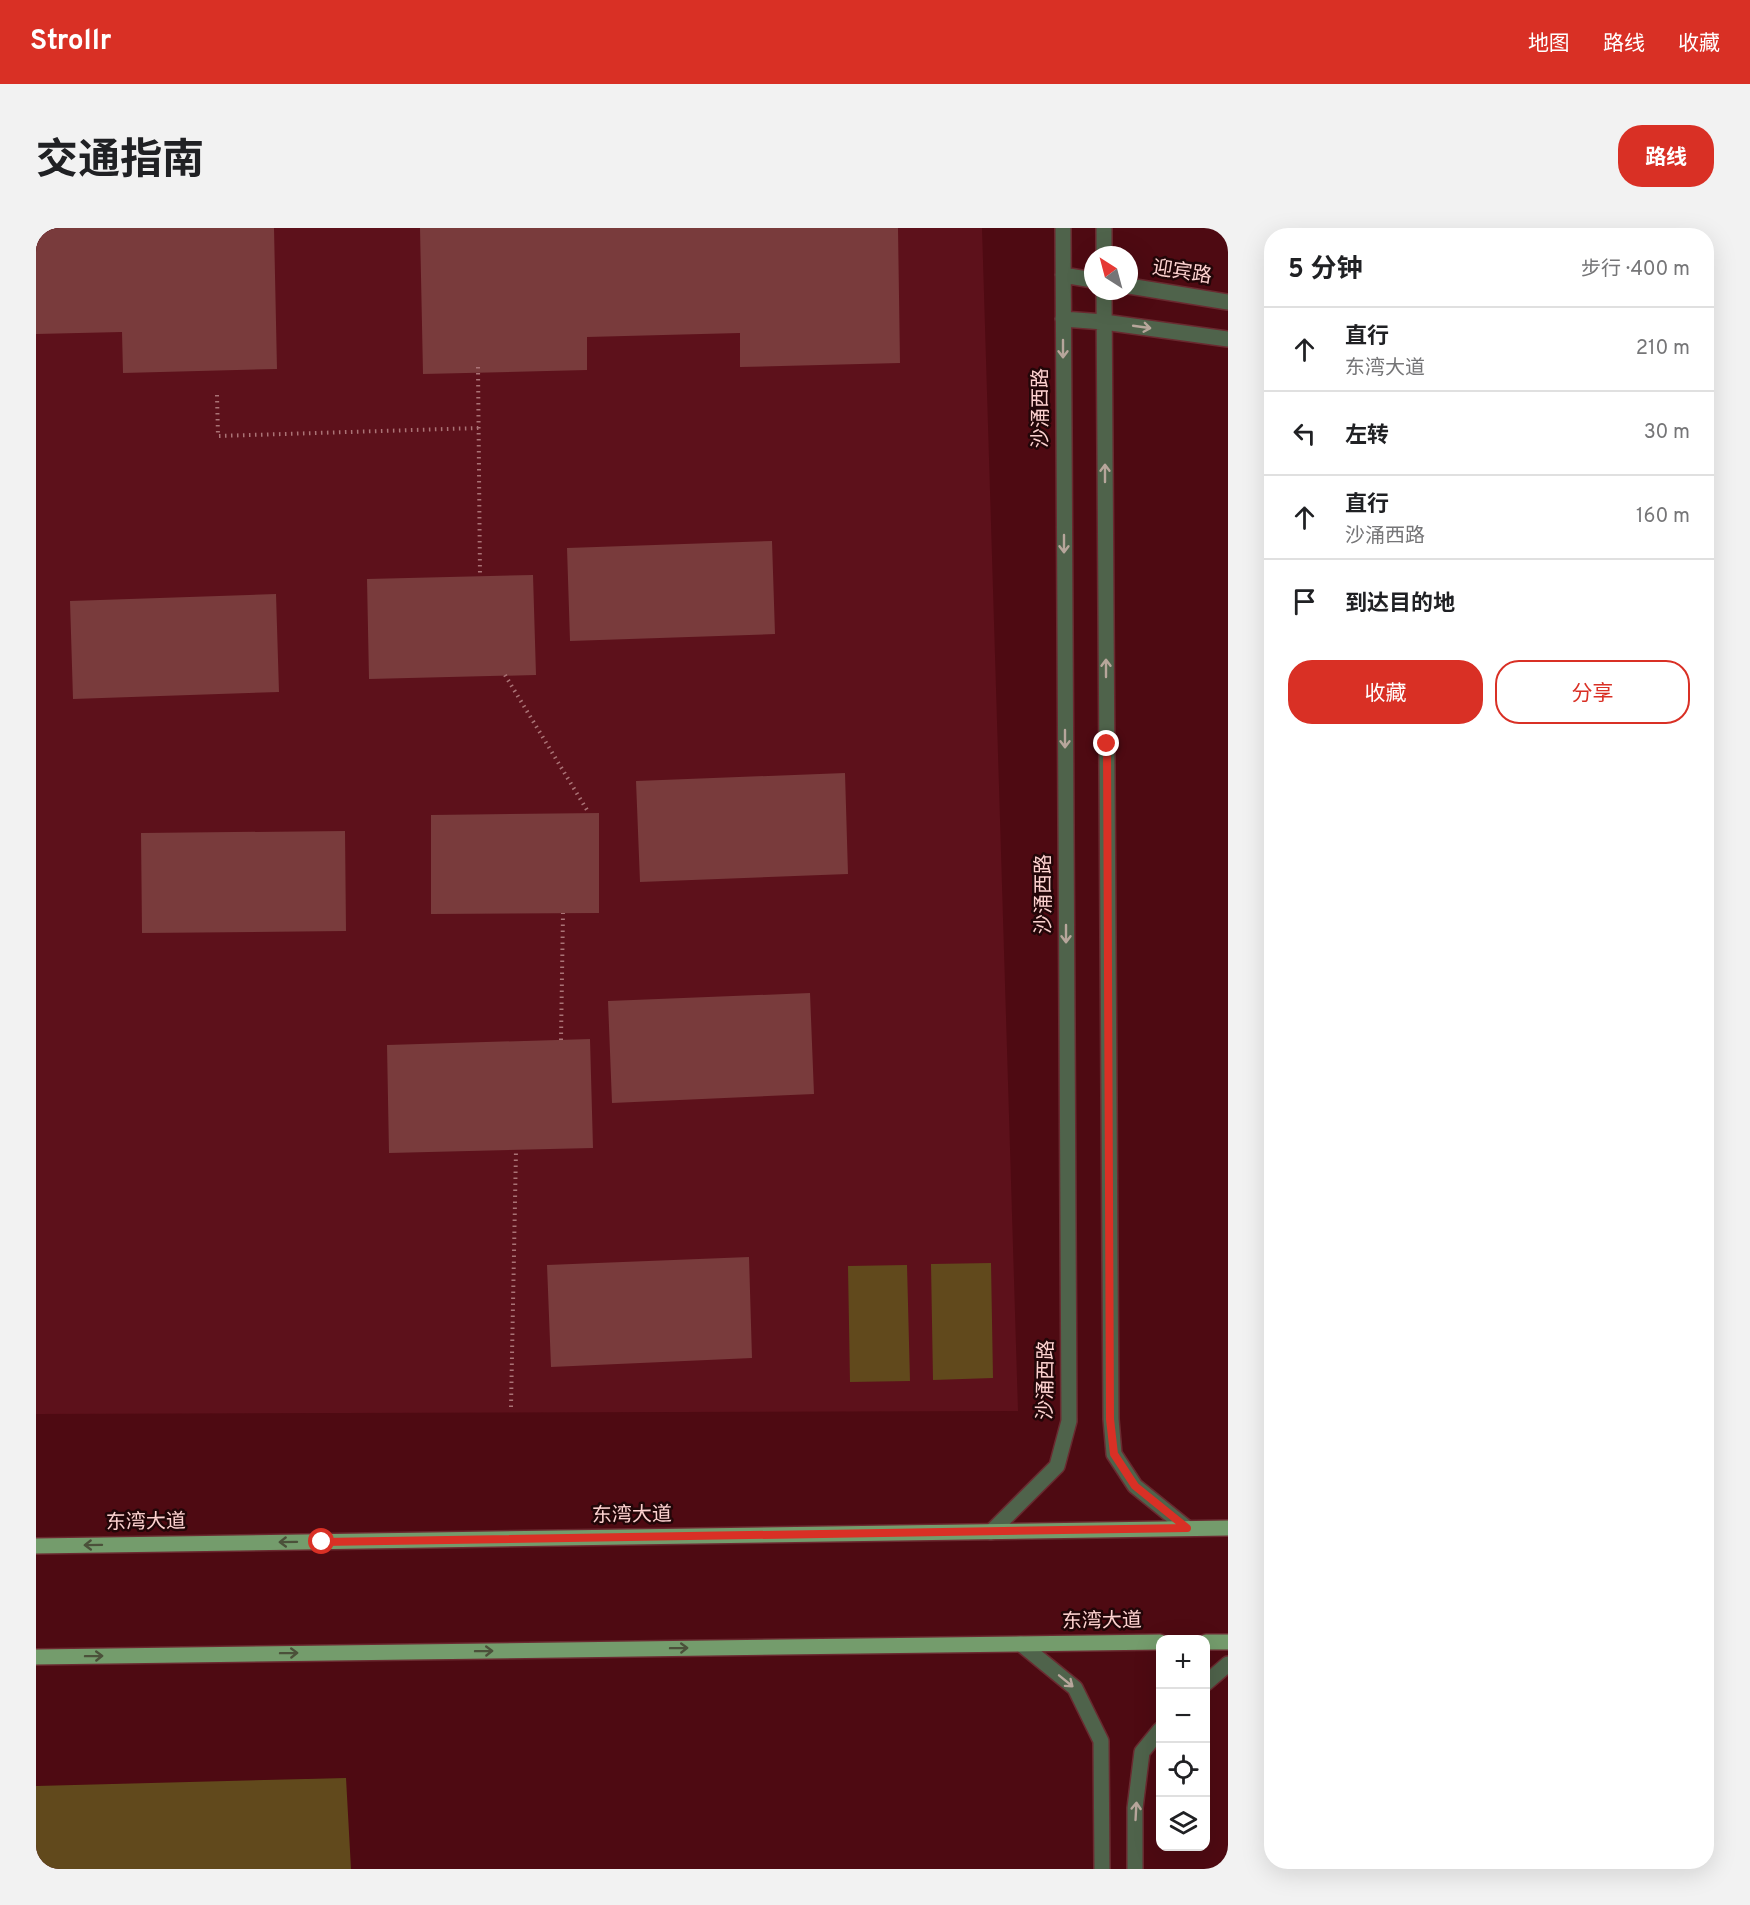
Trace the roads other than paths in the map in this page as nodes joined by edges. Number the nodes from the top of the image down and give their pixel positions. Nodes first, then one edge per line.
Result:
1 (1063, 228) edge
2 (1104, 228) edge
3 (1104, 246) edge
4 (1063, 275) junction
5 (1084, 278) edge
6 (1138, 287) edge
7 (1104, 300) edge
8 (1228, 302) edge
9 (1063, 319) junction
10 (1104, 322) junction
11 (1228, 339) edge
12 (1187, 1528) junction
13 (1228, 1528) edge
14 (991, 1532) junction
15 (36, 1546) edge
16 (1156, 1642) edge
17 (1210, 1642) edge
18 (1228, 1642) edge
19 (1021, 1644) junction
20 (36, 1657) edge
21 (1228, 1664) edge
22 (1210, 1680) edge
23 (1156, 1736) edge
24 (1102, 1869) edge
25 (1136, 1869) edge

1 - 4 street, 沙涌西路
2 - 3 street
4 - 5 street
4 - 9 street, 沙涌西路
6 - 8 street, 迎宾路
7 - 10 street
9 - 10 street
9 -> 14 street, 沙涌西路
10 -> 11 street
12 -> 10 street
12 - 13 main road, 东湾大道
12 - 14 main road, 东湾大道
14 -> 15 main road, 东湾大道
16 - 19 main road, 东湾大道
17 - 18 main road
20 -> 19 main road, 东湾大道
19 -> 24 street
21 - 22 street
25 -> 23 street

